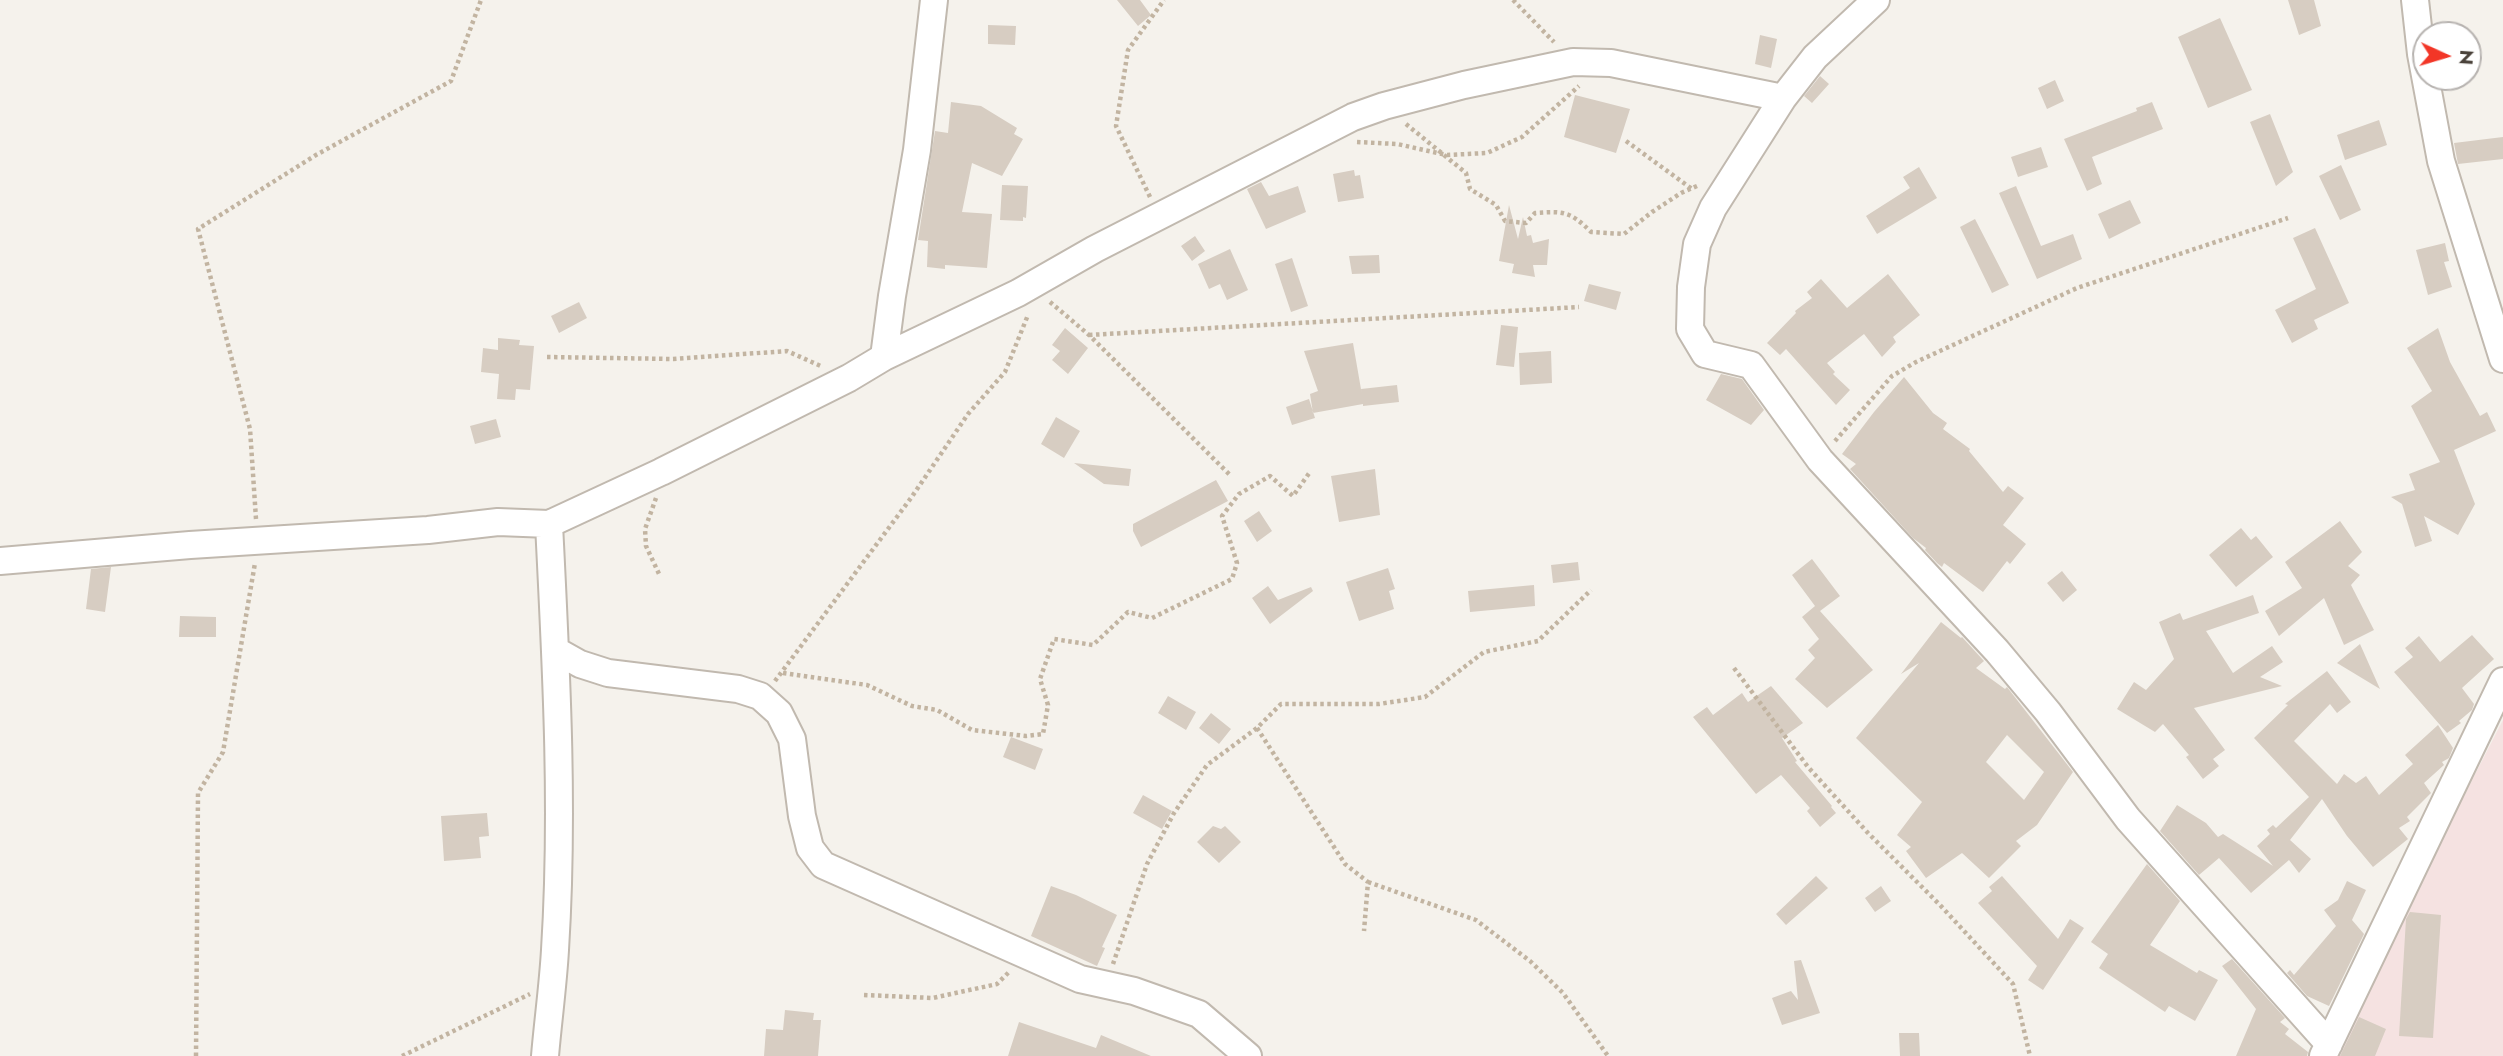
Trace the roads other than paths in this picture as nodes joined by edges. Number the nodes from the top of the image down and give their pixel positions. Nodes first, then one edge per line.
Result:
1 (934, 0) edge
2 (1876, 0) edge
3 (2415, 0) edge
4 (1783, 98) junction
5 (884, 357) junction
6 (2503, 359) edge
7 (548, 524) junction
8 (0, 561) edge
9 (555, 650) junction
10 (2503, 681) edge
11 (2326, 1050) edge
12 (545, 1056) edge
13 (1248, 1056) edge

1 - 5 street
2 - 4 street
3 - 6 street
4 - 5 street
4 - 11 street
5 - 7 street
7 - 8 street
7 - 9 street
9 - 12 street
9 - 13 street
10 - 11 street

